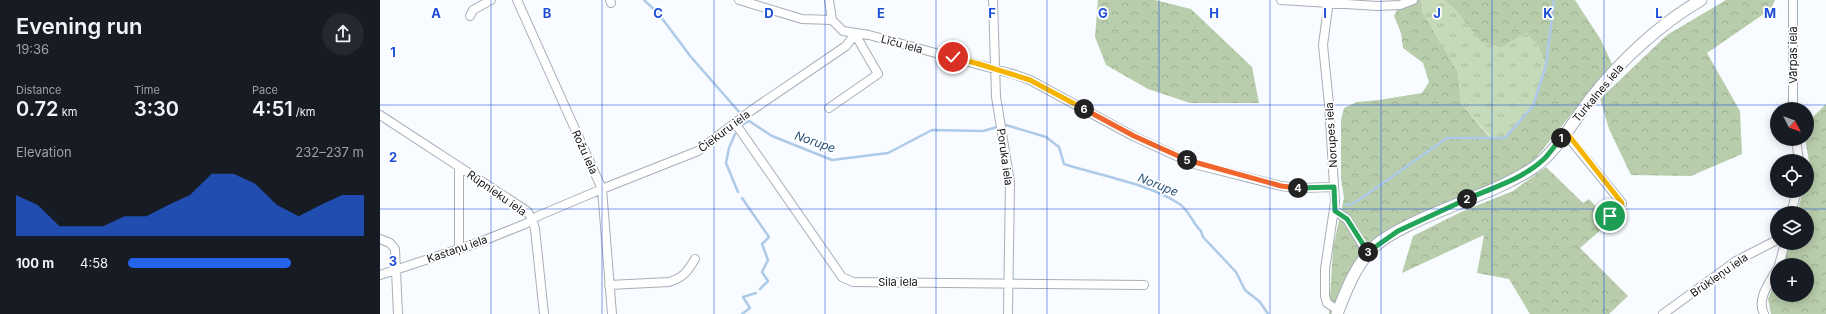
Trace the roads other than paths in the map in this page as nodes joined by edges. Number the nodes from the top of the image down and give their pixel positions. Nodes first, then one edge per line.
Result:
1 (491, 0) edge
2 (517, 0) edge
3 (739, 0) edge
4 (829, 0) edge
5 (993, 0) edge
6 (1282, 0) edge
7 (1412, 0) edge
8 (1702, 0) edge
9 (1792, 0) edge
10 (1328, 2) edge
11 (470, 16) dead end
12 (832, 20) junction
13 (855, 34) junction
14 (995, 68) junction
15 (1793, 102) edge
16 (829, 108) dead end
17 (380, 115) edge
18 (735, 122) junction
19 (1565, 133) junction
20 (459, 167) junction
21 (1334, 187) junction
22 (602, 189) junction
23 (1335, 211) junction
24 (1610, 216) dead end
25 (532, 219) junction
26 (380, 239) edge
27 (1770, 244) edge
28 (458, 249) junction
29 (1368, 254) junction
30 (695, 259) dead end
31 (396, 270) junction
32 (380, 275) edge
33 (1009, 283) junction
34 (1770, 283) edge
35 (609, 285) junction
36 (1144, 285) dead end
37 (1337, 312) edge
38 (398, 314) edge
39 (544, 314) edge
40 (612, 314) edge
41 (1008, 314) edge
42 (1663, 314) edge
43 (1764, 314) edge

1 - 11 street
2 - 22 street, Rožu iela
3 - 12 street
4 - 12 street
5 - 14 street, Poruka iela
6 - 10 street
7 - 10 street
8 - 19 main road, Turkalnes iela
9 - 15 street, Vārpas iela
10 - 21 street, Norupes iela
12 - 13 street, Līču iela
13 - 14 street, Līču iela
13 - 16 street
13 - 18 street, Čiekuru iela
14 - 21 street, Līču iela
14 - 33 street, Poruka iela
17 - 20 street, Rūpnieku iela
18 - 22 street, Čiekuru iela
18 - 33 street, Sila iela
19 - 24 street
19 - 29 main road, Turkalnes iela
20 - 25 street, Rūpnieku iela
20 - 28 street
21 - 23 street, Norupes iela
22 - 25 street, Čiekuru iela
22 - 35 street, Rožu iela
23 - 29 street
23 - 37 street, Norupes iela
25 - 28 street, Kastaņu iela
25 - 39 street, Rūpnieku iela
26 - 31 street
27 - 42 street, Brūkleņu iela
28 - 31 street, Kastaņu iela
29 - 37 main road, Turkalnes iela
30 - 35 street
31 - 32 street, Kastaņu iela
31 - 38 street
33 - 36 street, Sila iela
33 - 41 street, Poruka iela
34 - 43 street
35 - 40 street, Rožu iela

